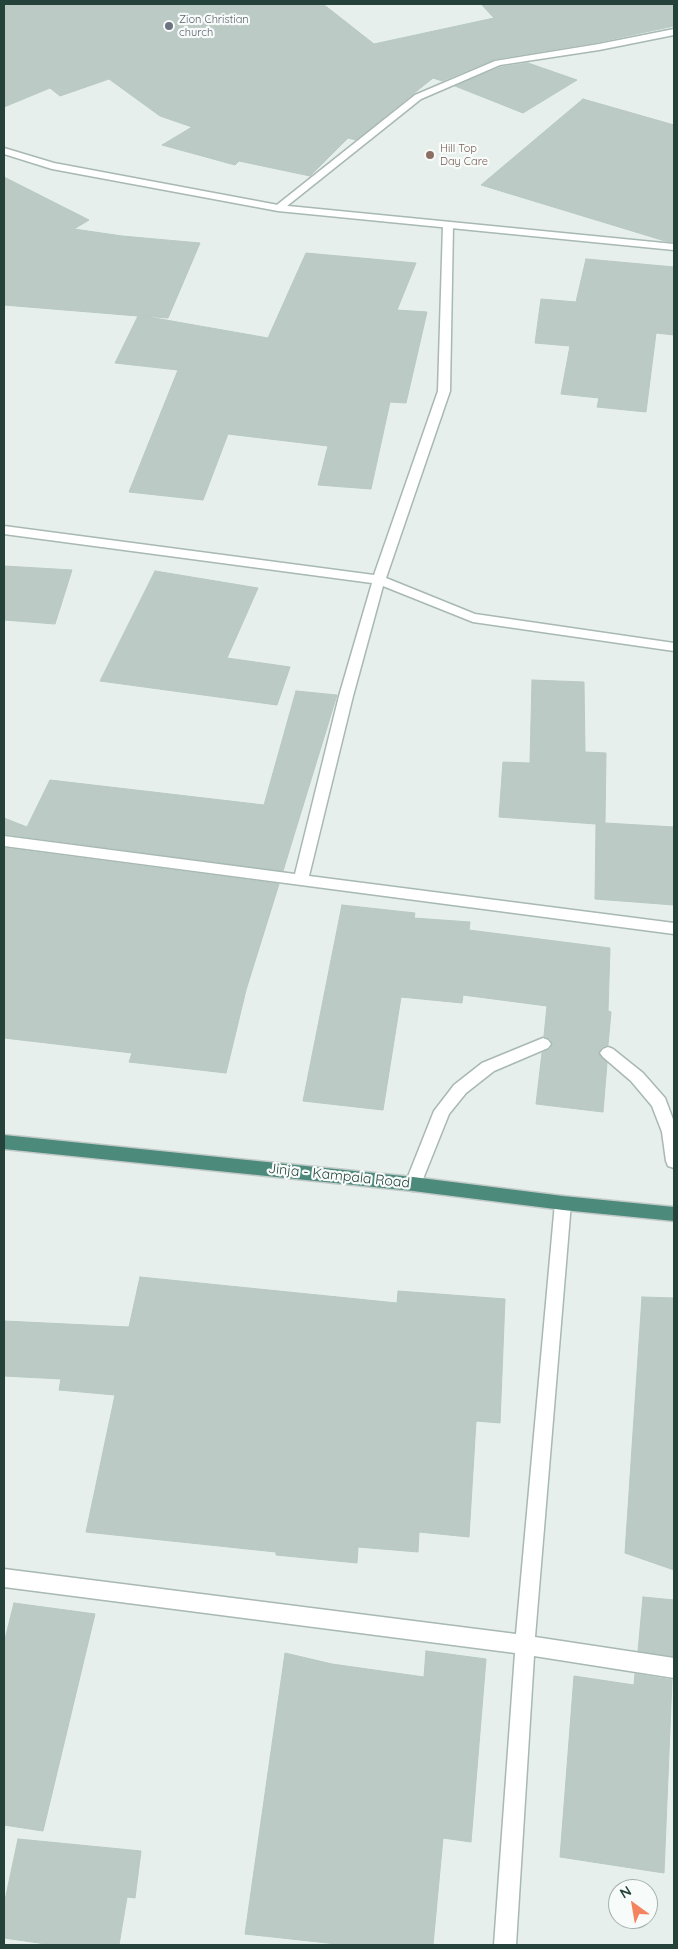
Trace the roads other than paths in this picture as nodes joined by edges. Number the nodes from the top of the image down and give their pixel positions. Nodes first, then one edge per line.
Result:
1 (674, 32) edge
2 (4, 151) edge
3 (278, 208) junction
4 (448, 225) junction
5 (674, 247) edge
6 (4, 530) edge
7 (378, 580) junction
8 (674, 647) edge
9 (4, 842) edge
10 (301, 879) junction
11 (674, 929) edge
12 (543, 1044) dead end
13 (608, 1053) dead end
14 (4, 1142) edge
15 (674, 1161) edge
16 (413, 1184) junction
17 (563, 1203) junction
18 (674, 1214) edge
19 (4, 1578) edge
20 (525, 1645) junction
21 (674, 1668) edge
22 (505, 1945) edge

1 - 3 street
2 - 3 street
3 - 4 street
4 - 5 street
4 - 7 street
6 - 7 street
7 - 8 street
7 - 10 street
9 - 10 street
10 - 11 street
12 - 16 street
13 - 15 street
14 - 16 highway, Jinja - Kampala Road
16 - 17 highway, Jinja - Kampala Road
17 - 18 highway, Jinja - Kampala Road
17 - 20 street
19 - 20 street
20 - 21 street
20 - 22 street

